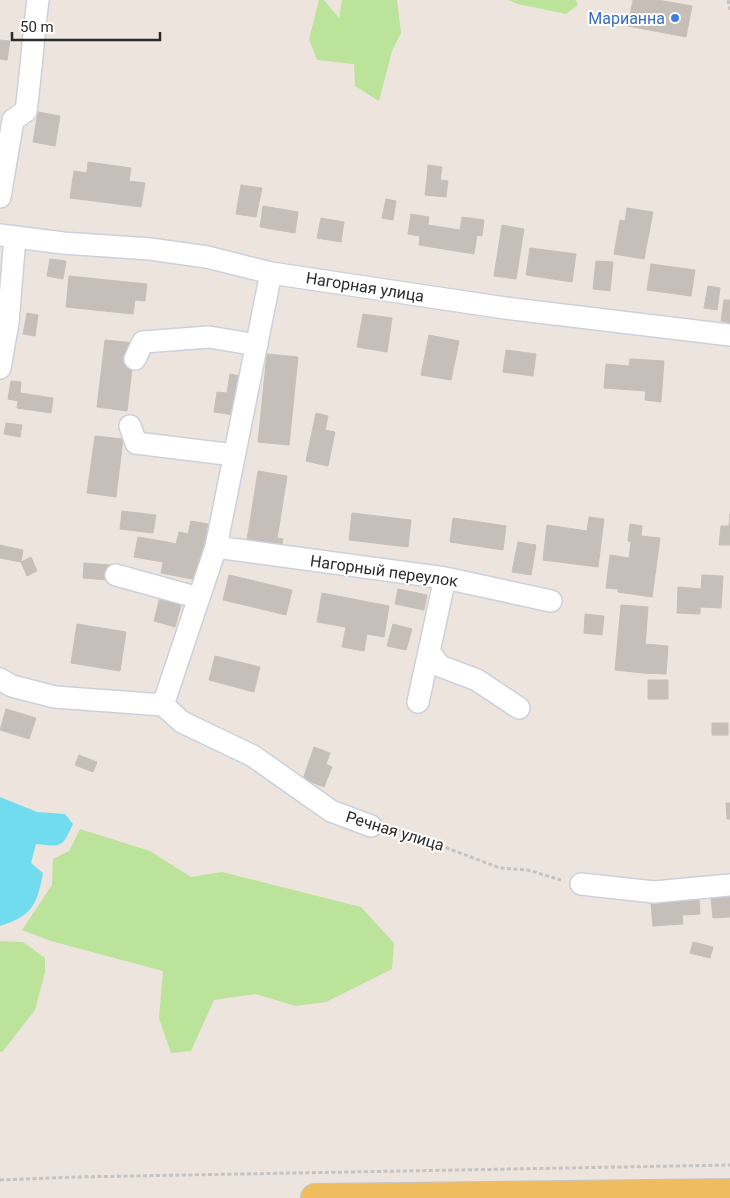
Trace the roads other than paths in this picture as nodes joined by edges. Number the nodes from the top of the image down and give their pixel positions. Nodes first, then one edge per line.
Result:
1 (38, 0) edge
2 (7, 119) edge
3 (2, 174) edge
4 (0, 197) edge
5 (7, 236) edge
6 (271, 273) junction
7 (730, 335) edge
8 (256, 346) junction
9 (1, 358) edge
10 (135, 358) dead end
11 (130, 426) dead end
12 (234, 455) junction
13 (216, 547) junction
14 (116, 575) dead end
15 (445, 578) junction
16 (199, 598) junction
17 (551, 602) dead end
18 (429, 652) junction
19 (0, 679) edge
20 (418, 702) dead end
21 (163, 705) junction
22 (519, 708) dead end
23 (372, 826) road end
24 (581, 884) road end
25 (730, 886) edge
26 (730, 1194) edge
27 (315, 1198) edge

1 - 2 street
2 - 3 street
3 - 4 street
5 - 6 street, Нагорная улица
5 - 9 street
6 - 7 street, Нагорная улица
6 - 8 street
8 - 10 street
8 - 12 street
11 - 12 street
12 - 13 street
13 - 15 street, Нагорный переулок
13 - 16 street
14 - 16 street
15 - 17 street, Нагорный переулок
15 - 18 street
16 - 21 street
18 - 20 street
18 - 22 street
19 - 21 street
21 - 23 street, Речная улица
24 - 25 street
26 - 27 main road

